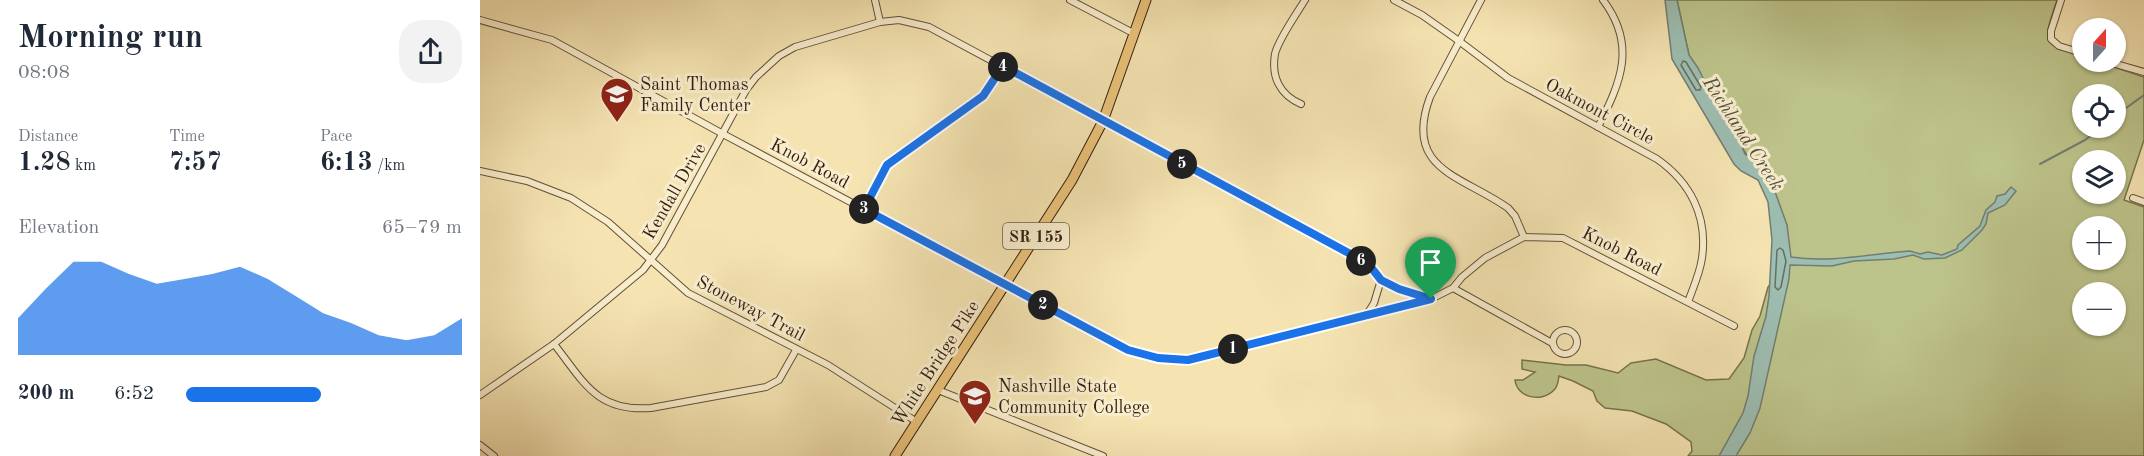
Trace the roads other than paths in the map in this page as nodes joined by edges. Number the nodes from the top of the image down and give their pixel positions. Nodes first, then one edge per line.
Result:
1 (876, 0) edge
2 (1070, 0) edge
3 (1146, 0) edge
4 (1305, 0) edge
5 (1394, 0) edge
6 (1481, 0) edge
7 (1604, 0) edge
8 (2061, 0) edge
9 (480, 20) edge
10 (880, 22) junction
11 (1135, 34) junction
12 (1460, 41) junction
13 (2072, 49) edge
14 (1003, 66) junction
15 (2126, 67) edge
16 (2144, 72) edge
17 (1300, 104) dead end
18 (1102, 121) junction
19 (1598, 127) junction
20 (723, 134) junction
21 (480, 171) edge
22 (2133, 198) dead end
23 (2144, 202) edge
24 (864, 209) junction
25 (1524, 237) junction
26 (650, 261) junction
27 (1381, 280) junction
28 (1006, 285) junction
29 (1453, 288) junction
30 (1431, 299) junction
31 (1688, 302) junction
32 (1366, 316) junction
33 (1734, 326) dead end
34 (1552, 343) dead end
35 (554, 344) junction
36 (796, 350) junction
37 (938, 390) junction
38 (480, 394) edge
39 (917, 422) junction
40 (480, 446) edge
41 (494, 456) edge
42 (895, 456) edge
43 (1103, 456) edge

1 - 10 street
2 - 11 street
3 - 11 main road, White Bridge Pike / SR 155
4 - 17 street
5 - 12 street, Oakmont Circle
6 - 12 street
7 - 19 street
8 - 13 street
9 - 20 street, Knob Road
10 - 14 street, Kendall Drive
10 - 20 street, Kendall Drive
11 - 18 main road, White Bridge Pike / SR 155
12 - 19 street, Oakmont Circle
12 - 25 street
14 - 18 street, Kendall Drive
14 - 24 street
15 - 16 street
18 - 27 street, Kendall Drive
18 - 28 main road, White Bridge Pike / SR 155
19 - 31 street, Oakmont Circle
20 - 24 street, Knob Road
20 - 26 street, Kendall Drive
21 - 26 street, Stoneway Trail
22 - 23 street
24 - 28 street, Knob Road
25 - 29 street, Knob Road
25 - 31 street, Knob Road
26 - 35 street, Kendall Drive
26 - 36 street, Stoneway Trail
27 - 30 street, Kendall Drive
27 - 32 street
28 - 32 street, Knob Road
28 - 37 main road, White Bridge Pike / SR 155
29 - 30 street, Knob Road
29 - 34 street
30 - 32 street, Knob Road
31 - 33 street, Knob Road
35 - 36 street
35 - 38 street, Kendall Drive
36 - 39 street, Stoneway Trail
37 - 39 main road, White Bridge Pike / SR 155
37 - 43 street
39 - 42 main road, White Bridge Pike / SR 155
40 - 41 street

